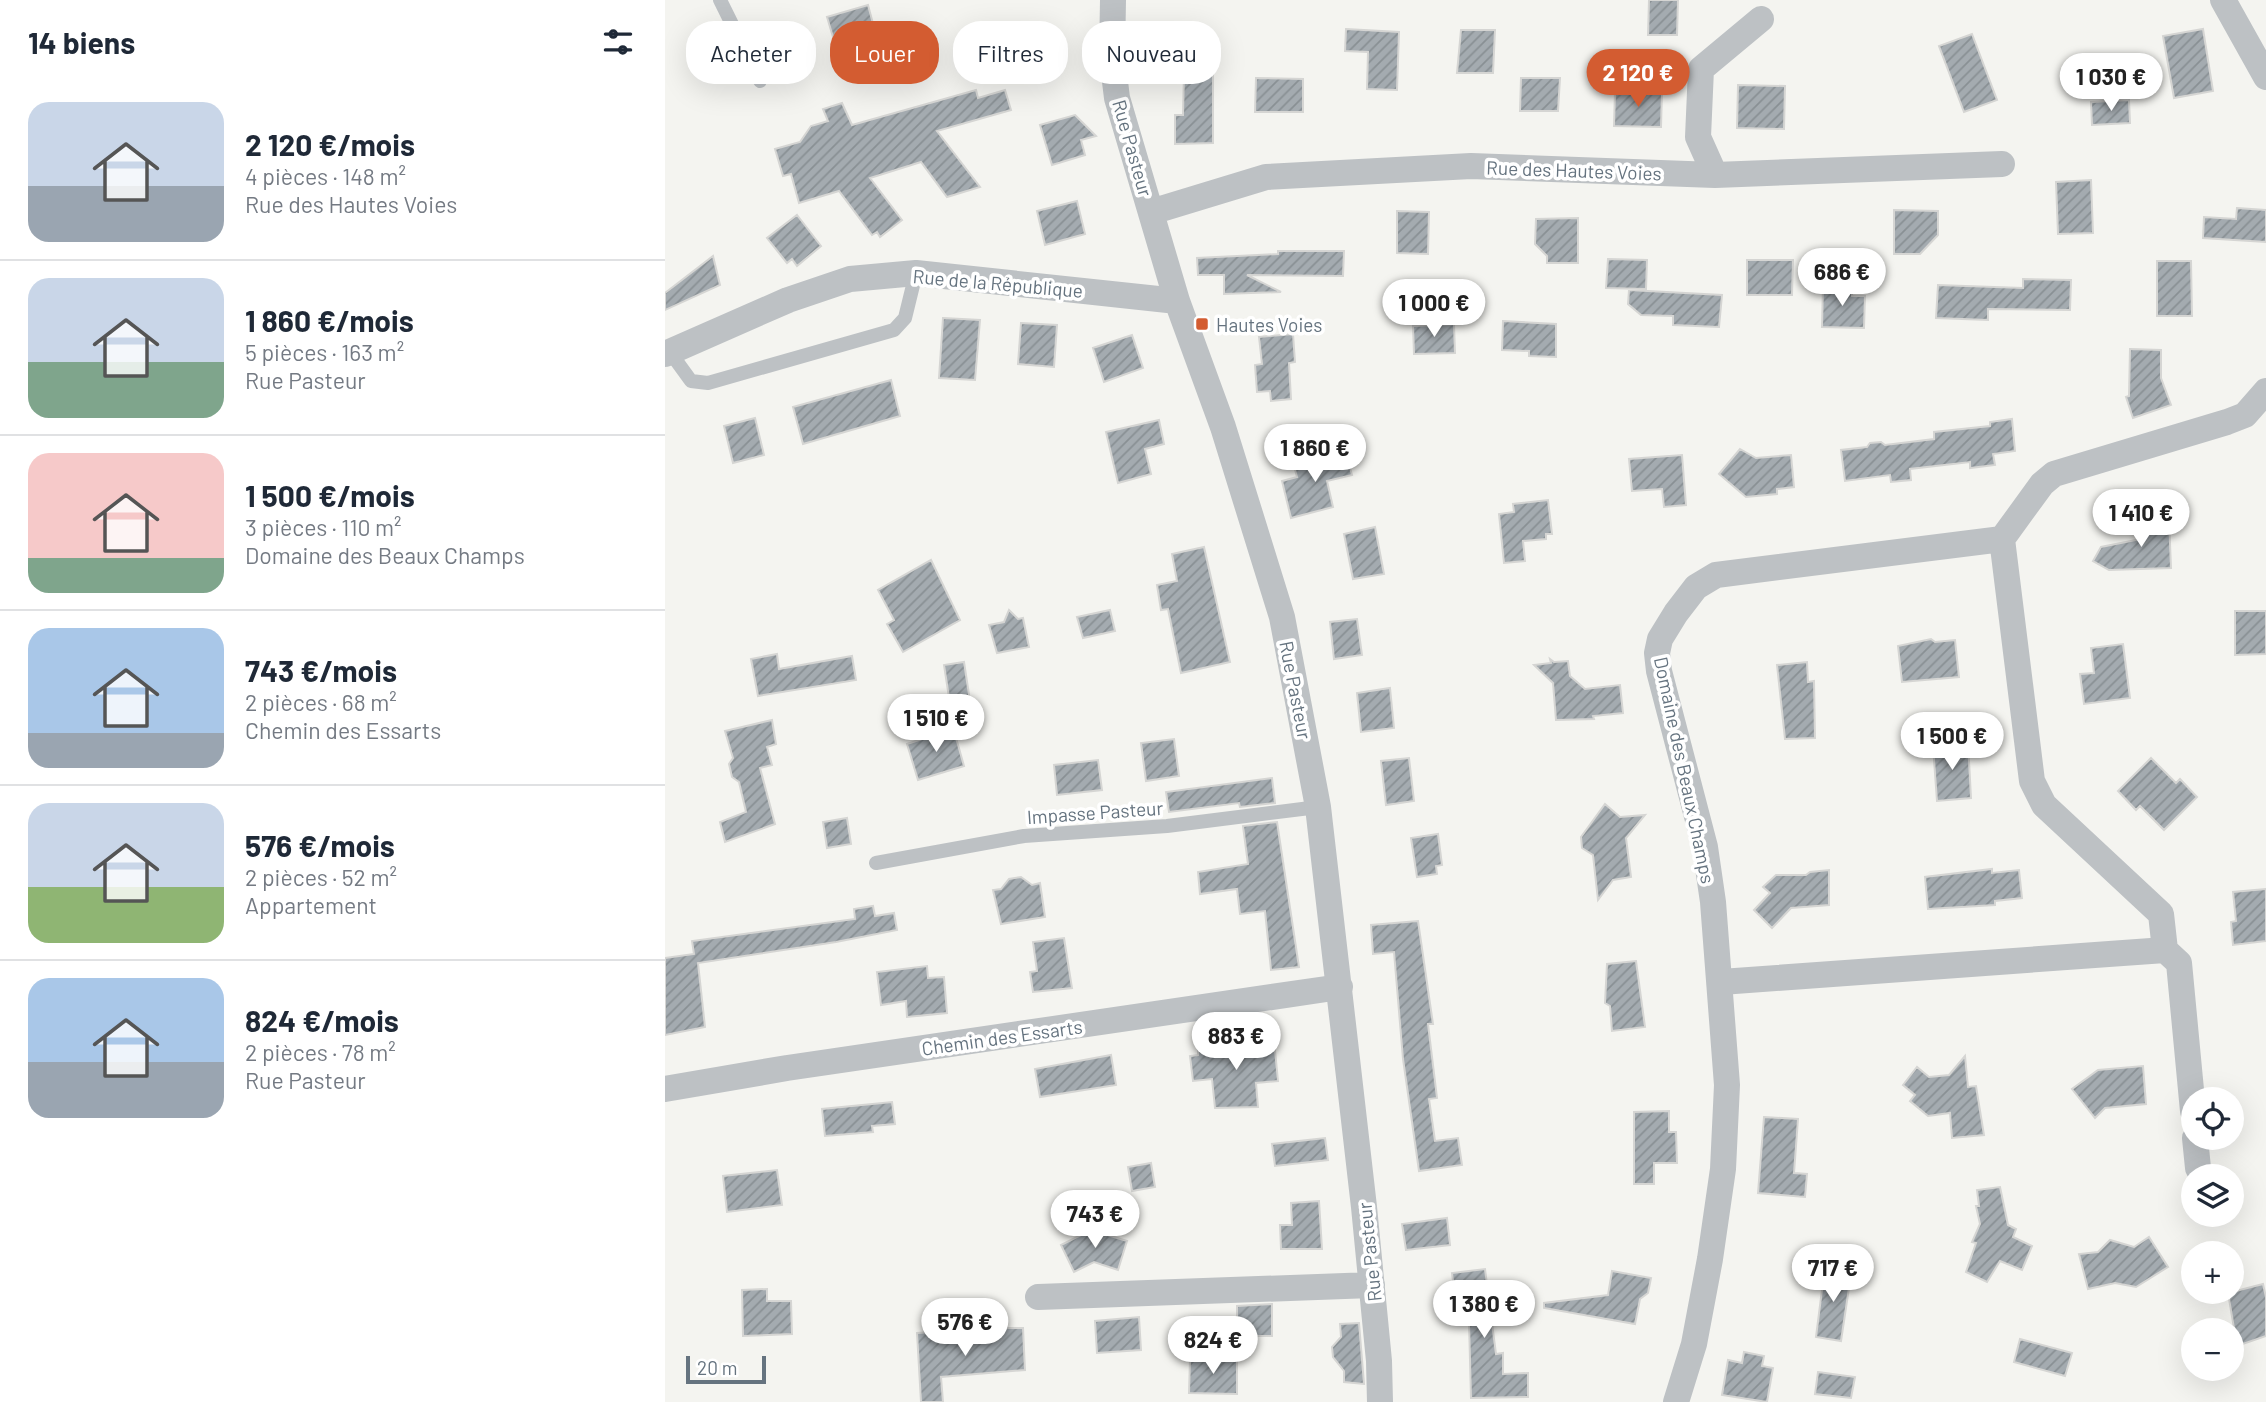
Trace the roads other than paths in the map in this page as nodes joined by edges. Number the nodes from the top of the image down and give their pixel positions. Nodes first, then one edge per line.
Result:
1 (720, 0) edge
2 (1114, 0) edge
3 (2223, 0) edge
4 (1761, 19) dead end
5 (730, 21) edge
6 (2266, 78) edge
7 (2002, 164) dead end
8 (1715, 175) junction
9 (1151, 212) junction
10 (916, 273) junction
11 (1177, 301) junction
12 (667, 353) edge
13 (2266, 391) edge
14 (2003, 540) junction
15 (1318, 807) junction
16 (876, 863) dead end
17 (2165, 950) junction
18 (1721, 982) junction
19 (1340, 987) junction
20 (2191, 1087) edge
21 (665, 1089) edge
22 (1372, 1285) junction
23 (1038, 1297) dead end
24 (1380, 1402) edge
25 (1676, 1402) edge

1 - 5 lane
2 - 9 street, Rue Pasteur
3 - 6 street
4 - 8 street
7 - 8 street, Rue des Hautes Voies
8 - 9 street, Rue des Hautes Voies
9 - 11 street, Rue Pasteur
10 - 11 street, Rue de la République
10 - 12 street, Rue de la République
10 - 12 lane
11 - 15 street, Rue Pasteur
13 - 14 street
14 - 17 street
14 - 18 street, Domaine des Beaux Champs
15 - 16 lane, Impasse Pasteur
15 - 19 street, Rue Pasteur
17 - 18 street
17 - 20 street
18 - 25 street, Domaine des Beaux Champs
19 - 21 street, Chemin des Essarts
19 - 22 street, Rue Pasteur
22 - 23 street
22 - 24 street, Rue Pasteur

